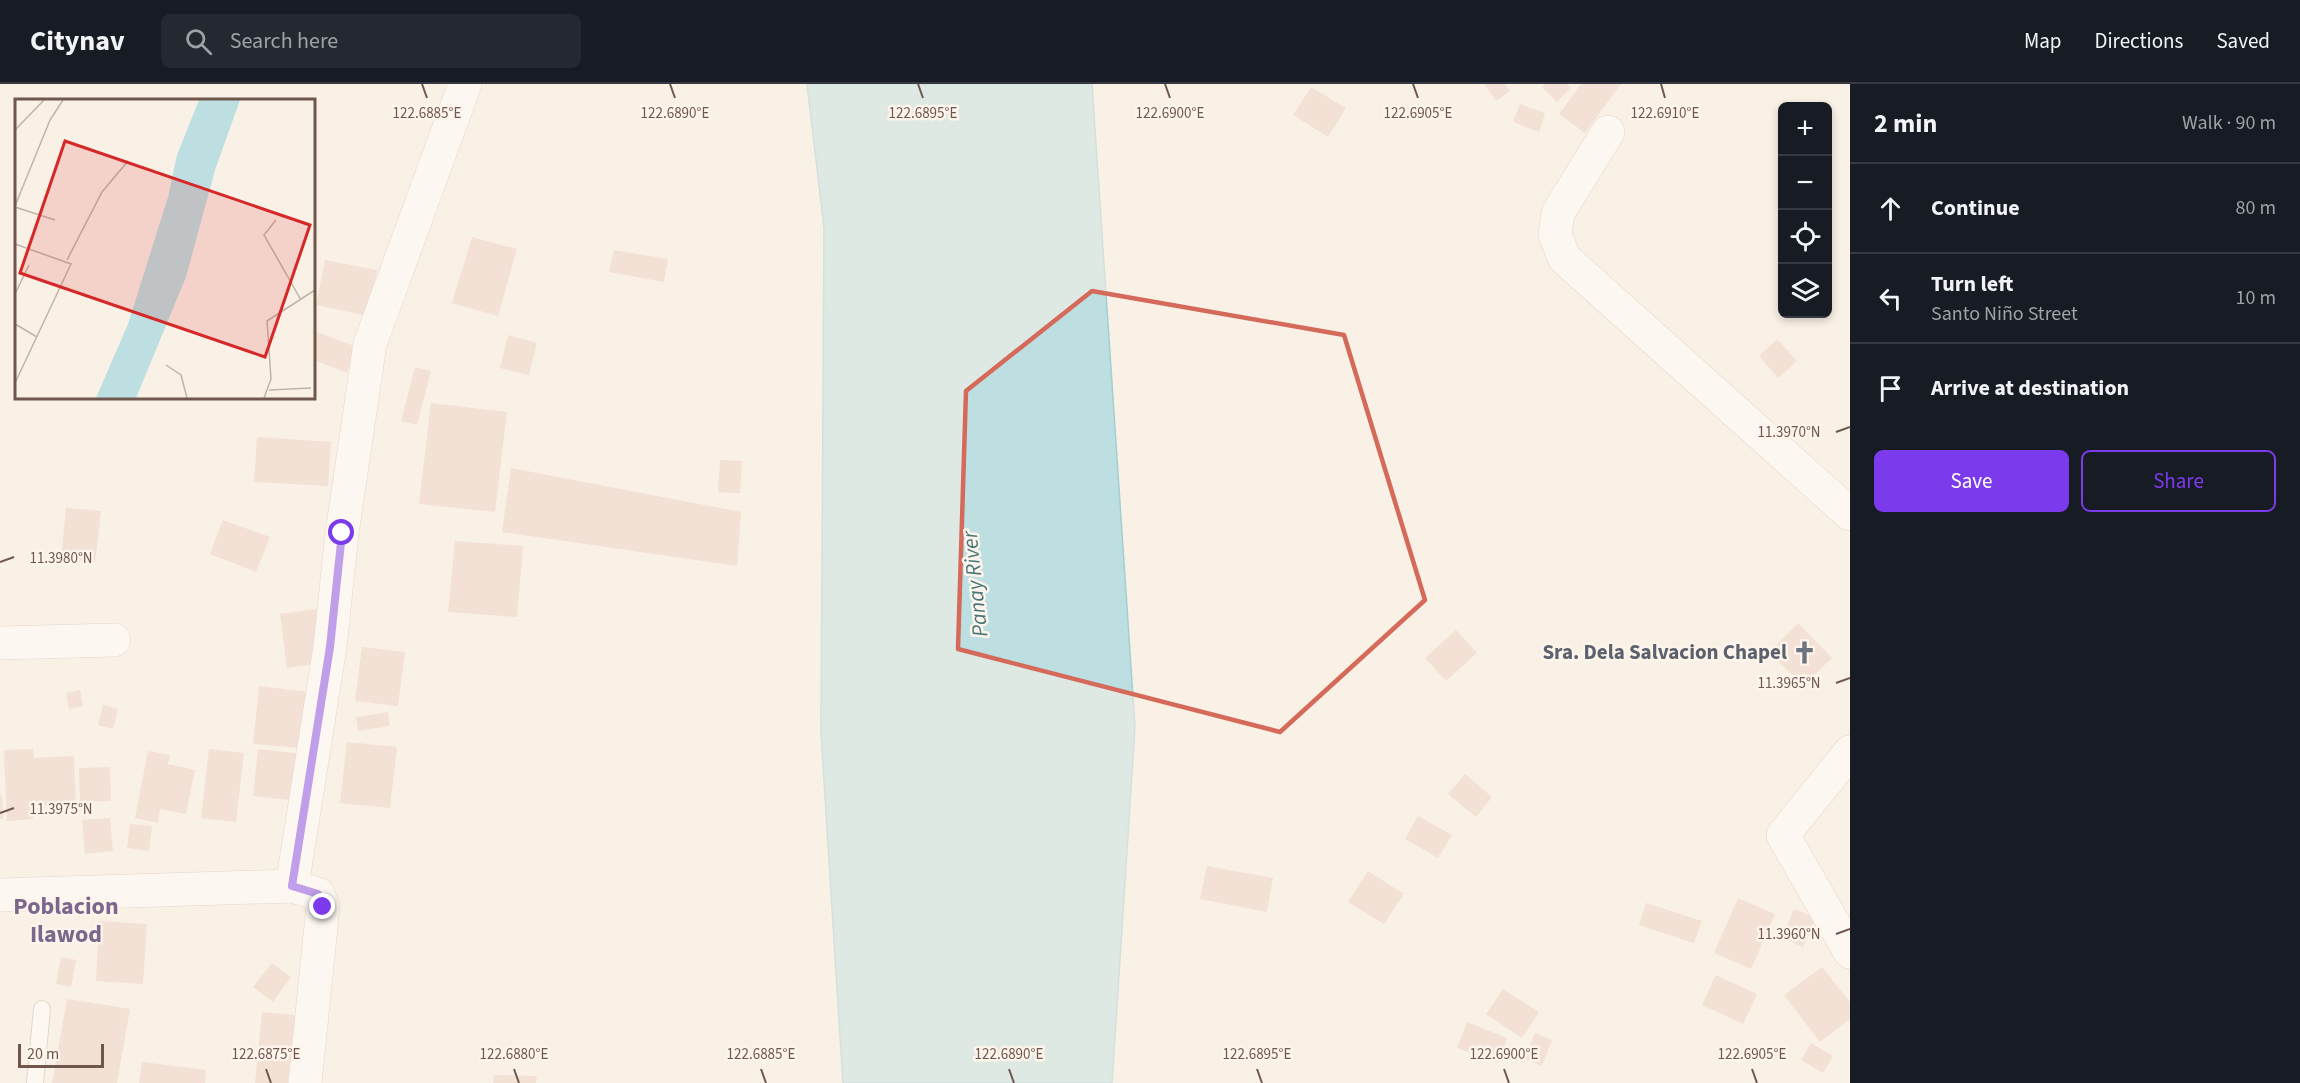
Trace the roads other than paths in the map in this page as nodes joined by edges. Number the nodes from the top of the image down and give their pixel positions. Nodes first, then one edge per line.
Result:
1 (465, 84) edge
2 (1608, 132) dead end
3 (1850, 514) edge
4 (114, 640) dead end
5 (0, 643) edge
6 (1850, 752) edge
7 (305, 890) junction
8 (0, 895) edge
9 (1850, 952) edge
10 (42, 1009) dead end
11 (35, 1083) edge
12 (305, 1083) edge

1 - 7 street
2 - 3 street
4 - 5 street
6 - 9 street
7 - 8 street
7 - 12 street
10 - 11 lane

